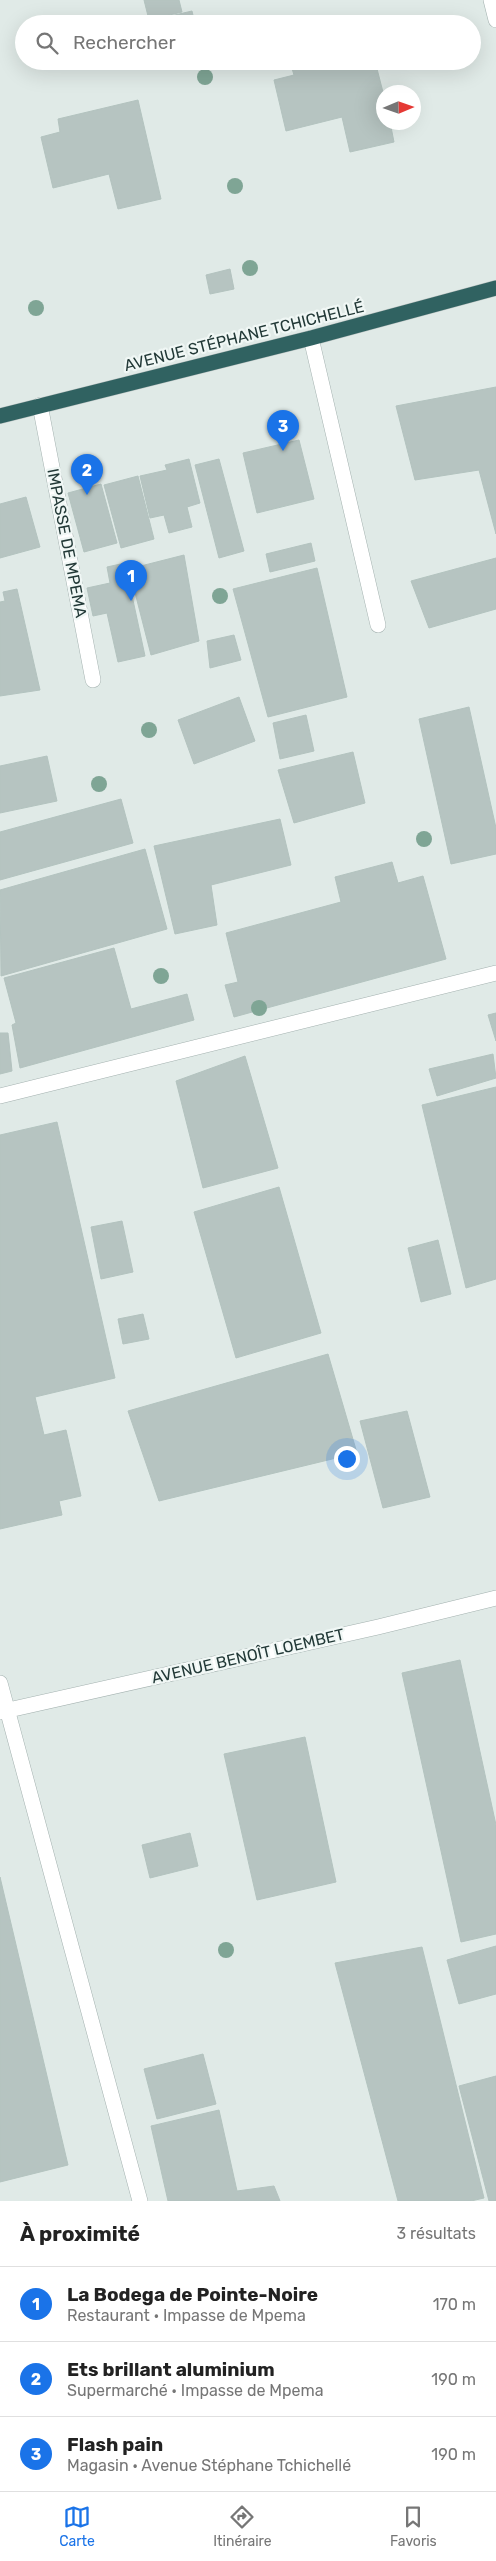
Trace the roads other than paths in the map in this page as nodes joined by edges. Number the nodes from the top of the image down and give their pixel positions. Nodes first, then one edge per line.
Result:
1 (491, 0) edge
2 (496, 20) edge
3 (496, 288) edge
4 (311, 338) junction
5 (40, 405) junction
6 (0, 416) edge
7 (378, 625) dead end
8 (93, 680) dead end
9 (496, 973) edge
10 (0, 1096) edge
11 (496, 1598) edge
12 (0, 1683) edge
13 (4, 1711) edge
14 (140, 2201) edge

1 - 2 street
3 - 4 highway, AVENUE STÉPHANE TCHICHELLÉ
4 - 5 highway, AVENUE STÉPHANE TCHICHELLÉ
4 - 7 street
5 - 6 highway, AVENUE STÉPHANE TCHICHELLÉ
5 - 8 street, IMPASSE DE MPEMA
9 - 10 street
11 - 13 street, AVENUE BENOÎT LOEMBET
12 - 13 street
13 - 14 street

